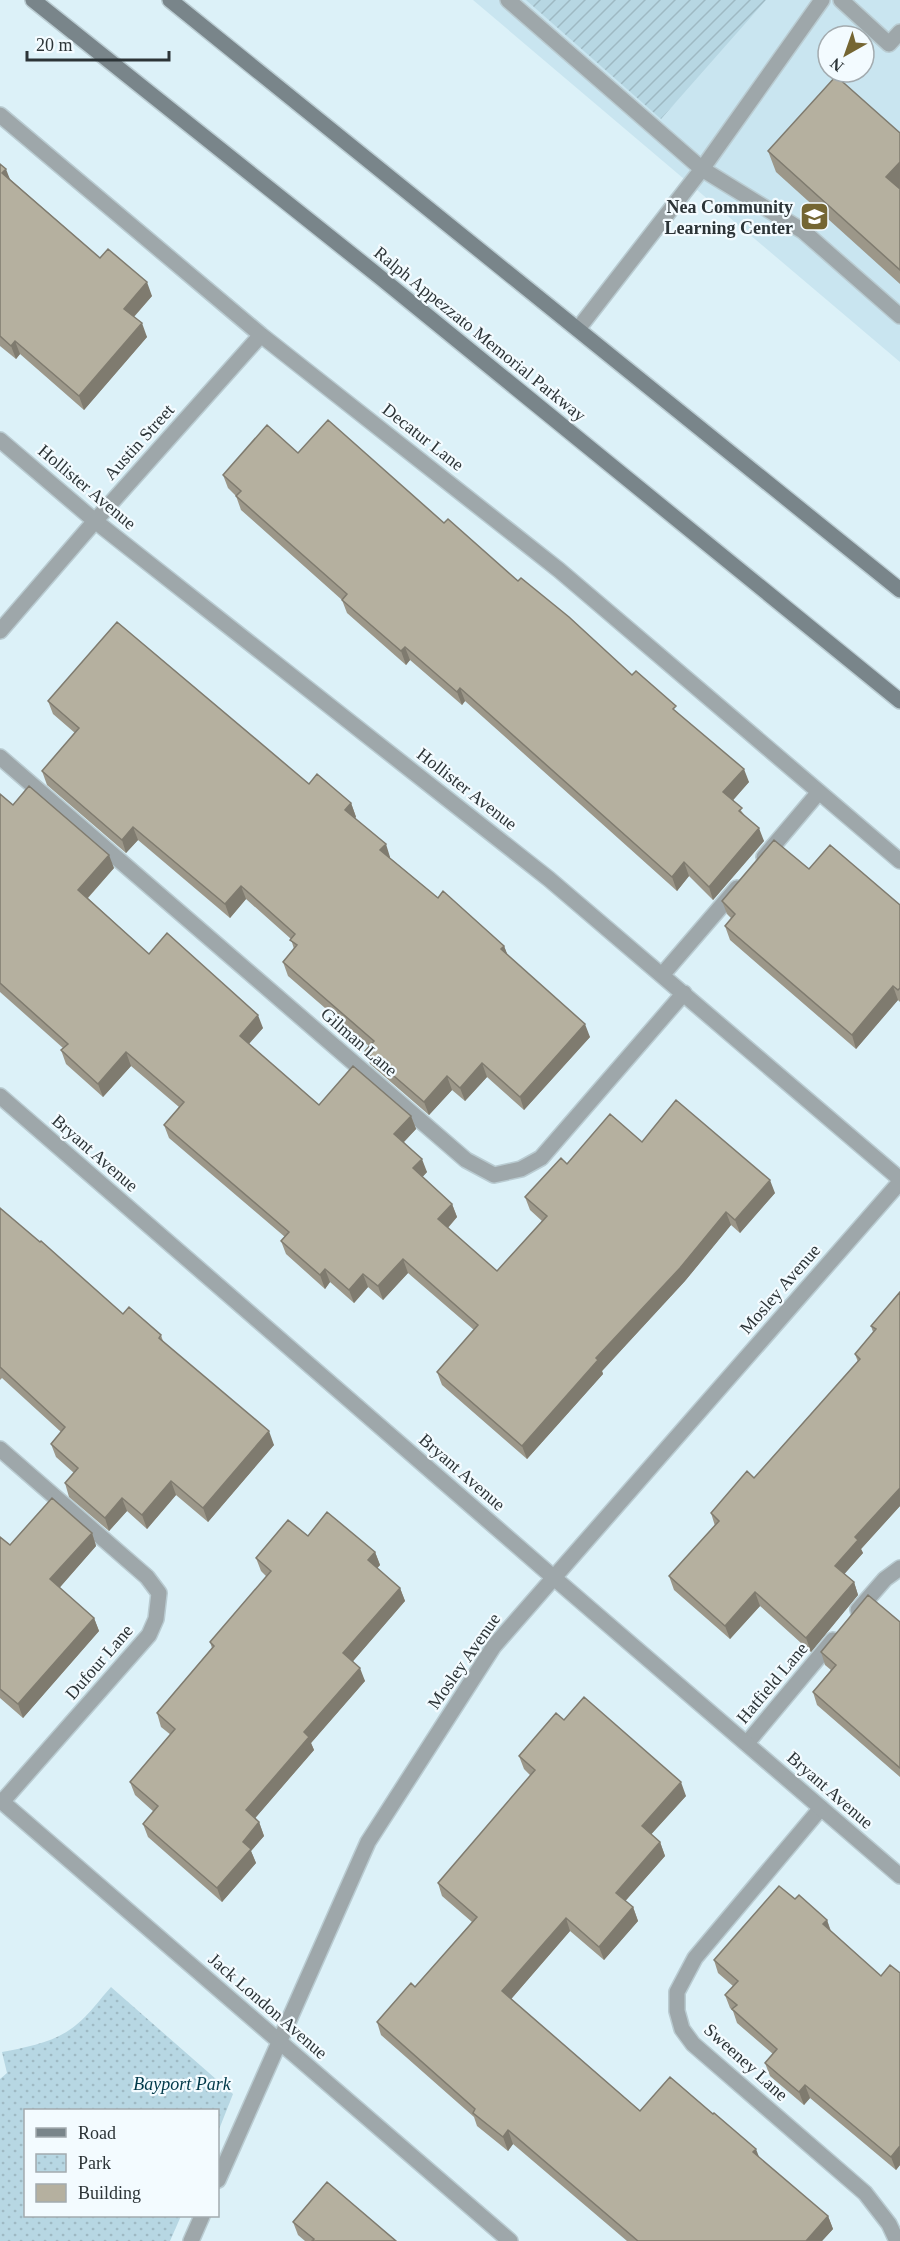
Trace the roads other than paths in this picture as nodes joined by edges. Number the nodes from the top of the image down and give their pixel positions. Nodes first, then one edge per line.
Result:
1 (33, 0) edge
2 (170, 0) edge
3 (508, 0) edge
4 (822, 0) edge
5 (841, 0) edge
6 (900, 32) edge
7 (0, 115) edge
8 (702, 169) junction
9 (900, 316) edge
10 (578, 329) junction
11 (261, 335) junction
12 (0, 440) edge
13 (95, 521) junction
14 (900, 590) edge
15 (0, 632) edge
16 (900, 701) edge
17 (0, 757) edge
18 (819, 792) junction
19 (900, 861) edge
20 (663, 975) junction
21 (684, 993) junction
22 (0, 1096) edge
23 (900, 1181) edge
24 (0, 1449) edge
25 (900, 1568) edge
26 (552, 1577) junction
27 (747, 1743) junction
28 (1, 1801) edge
29 (821, 1808) junction
30 (900, 1876) edge
31 (279, 2042) junction
32 (219, 2178) edge
33 (202, 2217) edge
34 (191, 2241) edge
35 (510, 2241) edge
36 (897, 2241) edge

1 - 16 street, Ralph Appezzato Memorial Parkway
2 - 10 street
3 - 8 street
4 - 8 street
5 - 6 street
7 - 11 street, Decatur Lane
8 - 9 street
8 - 10 street
10 - 14 street
11 - 13 street, Austin Street
11 - 18 street, Decatur Lane
12 - 13 street, Hollister Avenue
13 - 15 street, Austin Street
13 - 20 street, Hollister Avenue
17 - 21 street, Gilman Lane
18 - 19 street, Decatur Lane
18 - 20 street
20 - 21 street, Hollister Avenue
21 - 23 street, Hollister Avenue
22 - 26 street, Bryant Avenue
23 - 26 street, Mosley Avenue
24 - 28 street, Dufour Lane
25 - 27 street, Hatfield Lane
26 - 27 street, Bryant Avenue
26 - 31 street, Mosley Avenue
27 - 29 street, Bryant Avenue
28 - 31 street, Jack London Avenue
29 - 30 street, Bryant Avenue
29 - 36 street, Sweeney Lane
31 - 32 street, Mosley Avenue
31 - 35 street, Jack London Avenue
33 - 34 street

